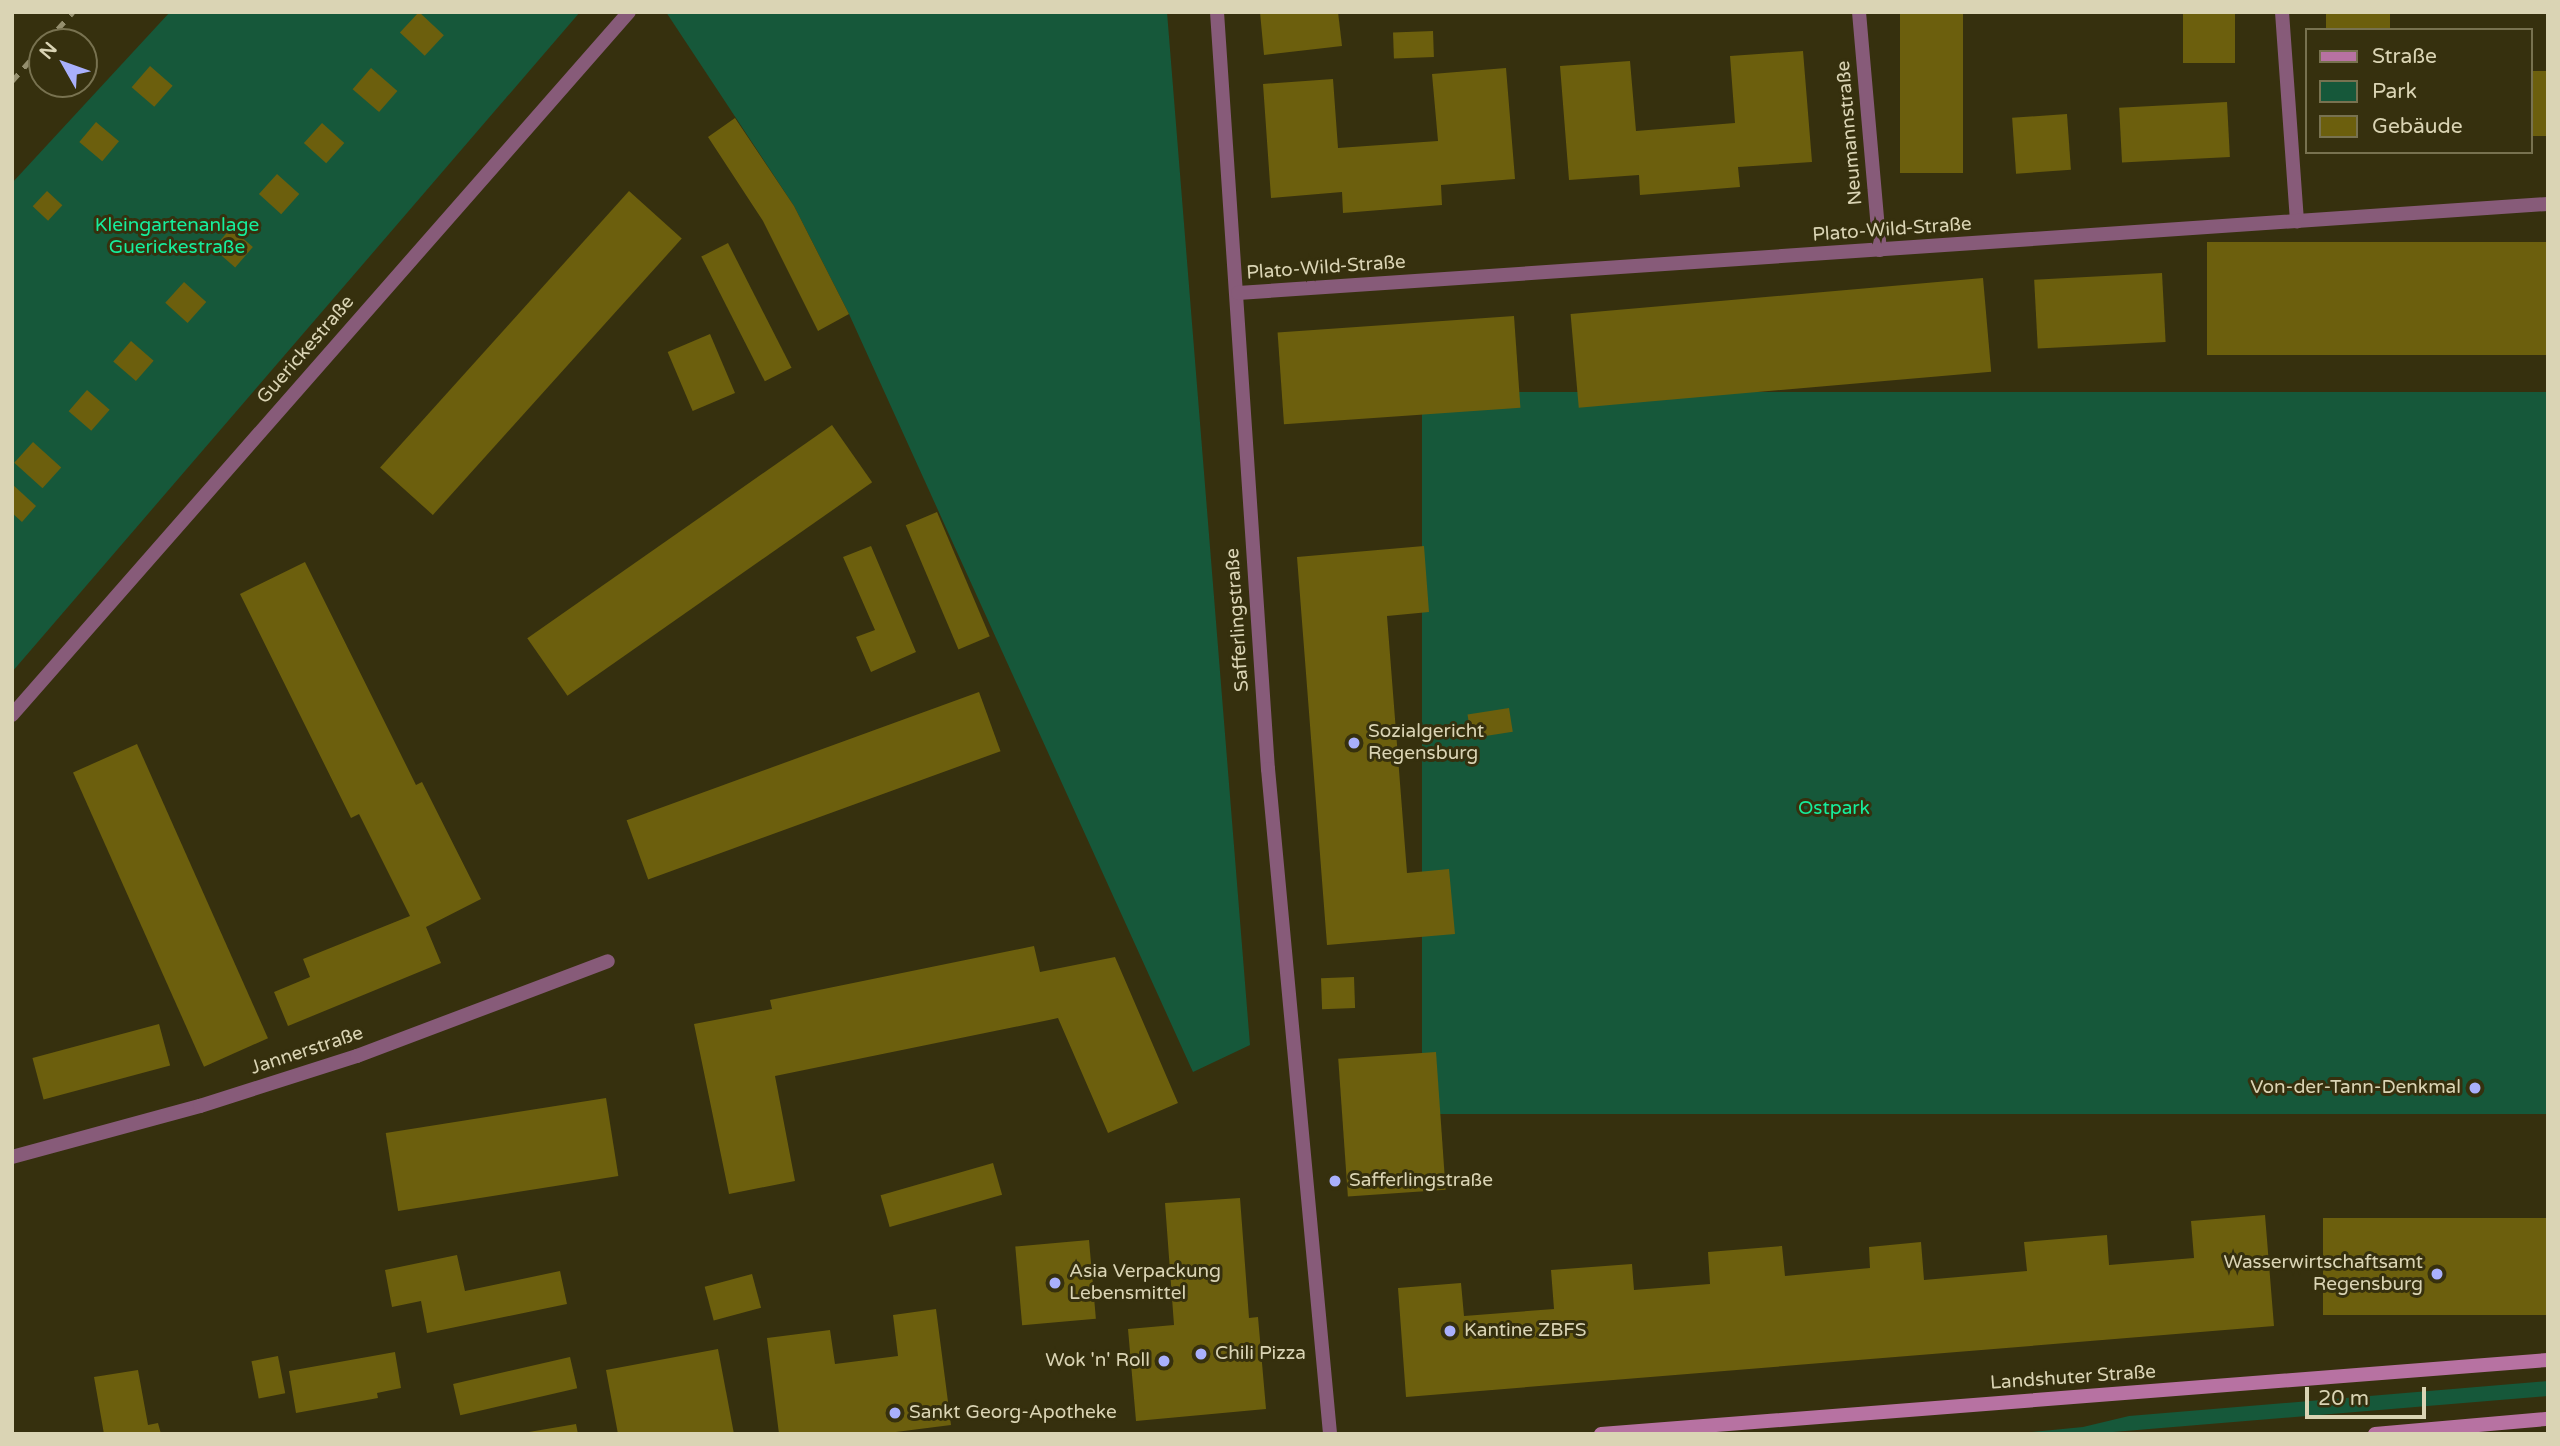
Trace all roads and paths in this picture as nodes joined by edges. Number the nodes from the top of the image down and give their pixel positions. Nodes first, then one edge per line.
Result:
1 (629, 12) edge
2 (1217, 12) edge
3 (1859, 12) edge
4 (2282, 12) edge
5 (2548, 204) edge
6 (2297, 221) junction
7 (1880, 250) junction
8 (1238, 293) junction
9 (12, 715) edge
10 (608, 961) dead end
11 (12, 1157) edge
12 (2548, 1360) edge
13 (2548, 1419) edge
14 (1329, 1434) edge
15 (1601, 1434) edge
16 (2375, 1434) edge

1 - 9 street, Guerickestraße
2 - 8 street, Safferlingstraße
3 - 7 street, Neumannstraße
4 - 6 street
5 - 6 street, Plato-Wild-Straße
6 - 7 street, Plato-Wild-Straße
7 - 8 street, Plato-Wild-Straße
8 - 14 street, Safferlingstraße
10 - 11 street, Jannerstraße
12 - 15 main road, Landshuter Straße
13 - 16 main road

